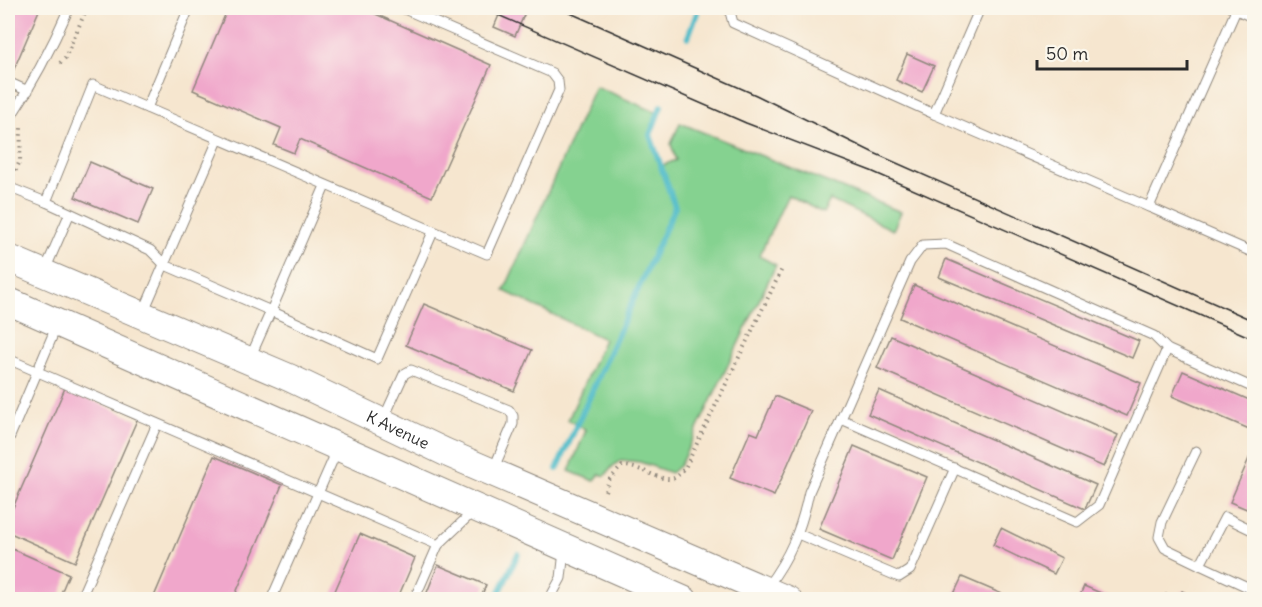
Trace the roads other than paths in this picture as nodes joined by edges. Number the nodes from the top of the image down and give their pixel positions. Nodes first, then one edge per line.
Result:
1 (69, 8) edge
2 (189, 8) edge
3 (402, 8) edge
4 (729, 8) edge
5 (980, 8) edge
6 (1234, 8) edge
7 (1254, 18) edge
8 (8, 82) edge
9 (28, 91) junction
10 (147, 108) junction
11 (934, 114) junction
12 (8, 121) edge
13 (218, 140) junction
14 (8, 186) edge
15 (325, 186) junction
16 (46, 202) junction
17 (1149, 207) junction
18 (69, 215) junction
19 (433, 232) junction
20 (1254, 253) edge
21 (8, 258) edge
22 (165, 265) junction
23 (44, 273) junction
24 (8, 301) edge
25 (271, 311) junction
26 (142, 316) junction
27 (58, 322) junction
28 (1167, 349) junction
29 (8, 359) edge
30 (249, 361) junction
31 (38, 373) junction
32 (1254, 388) edge
33 (233, 398) junction
34 (842, 419) junction
35 (382, 422) junction
36 (157, 424) junction
37 (8, 441) edge
38 (339, 446) junction
39 (1196, 451) dead end
40 (955, 468) junction
41 (492, 472) junction
42 (318, 494) junction
43 (477, 508) junction
44 (1254, 531) edge
45 (798, 534) junction
46 (438, 545) junction
47 (564, 546) junction
48 (1200, 565) junction
49 (1254, 590) edge
50 (777, 594) edge
51 (80, 600) edge
52 (271, 600) edge
53 (414, 600) edge
54 (549, 600) edge
55 (684, 600) edge

1 - 9 lane
2 - 10 lane
3 - 19 lane
4 - 11 lane
5 - 11 lane
6 - 7 lane
6 - 17 lane
8 - 9 lane
9 - 12 lane
10 - 13 lane
10 - 16 lane
11 - 17 lane
13 - 15 lane
13 - 22 lane
14 - 16 lane
15 - 19 lane
15 - 25 lane
16 - 18 lane
17 - 20 lane
18 - 22 lane
18 - 23 lane
19 - 25 lane
21 - 23 main road, K Avenue
22 - 25 lane
22 - 26 lane
23 - 26 main road, K Avenue
24 - 27 main road
25 - 30 lane
26 - 30 main road, K Avenue
27 - 31 lane
27 - 33 main road
28 - 32 lane
28 - 34 lane
28 - 40 lane
29 - 31 lane
30 - 33 main road
30 - 35 main road, K Avenue
31 - 36 lane
31 - 37 lane
33 - 38 main road
34 - 40 lane
34 - 45 lane
35 - 41 main road, K Avenue
35 - 41 lane
36 - 42 lane
36 - 51 lane
38 - 42 lane
38 - 43 main road
39 - 48 lane
40 - 45 lane
41 - 43 main road
41 - 50 main road, K Avenue
42 - 46 lane
42 - 52 lane
43 - 46 lane
43 - 47 main road
44 - 48 lane
45 - 50 lane
46 - 53 lane
47 - 54 lane
47 - 55 main road
48 - 49 lane

